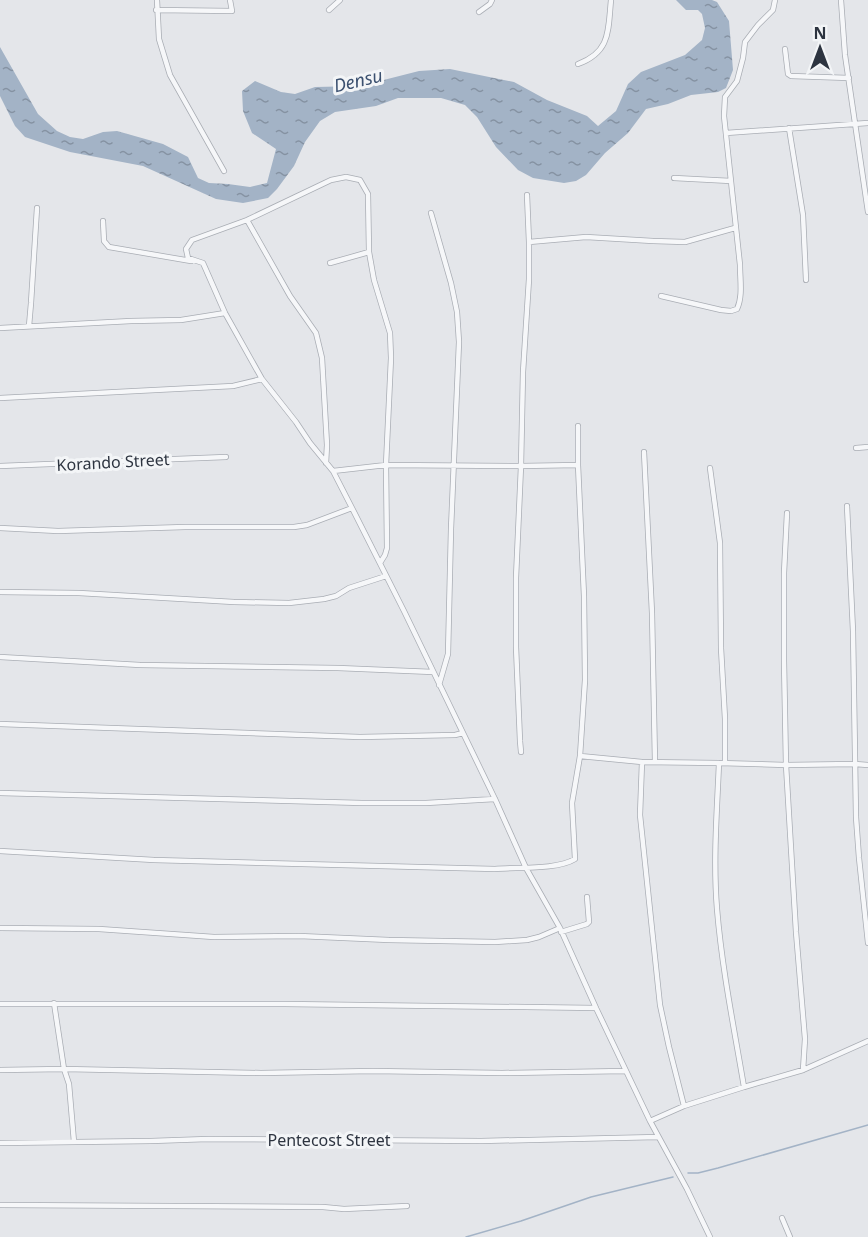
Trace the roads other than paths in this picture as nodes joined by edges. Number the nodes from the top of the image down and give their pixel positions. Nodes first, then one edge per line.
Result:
1 (157, 0) edge
2 (230, 0) edge
3 (340, 0) edge
4 (492, 0) edge
5 (611, 0) edge
6 (775, 0) edge
7 (840, 0) edge
8 (156, 10) junction
9 (329, 10) dead end
10 (479, 12) dead end
11 (786, 49) dead end
12 (578, 64) dead end
13 (849, 78) junction
14 (868, 123) edge
15 (855, 124) junction
16 (789, 128) junction
17 (726, 133) junction
18 (224, 171) dead end
19 (674, 178) dead end
20 (731, 181) junction
21 (527, 195) dead end
22 (37, 208) dead end
23 (868, 212) edge
24 (431, 213) dead end
25 (248, 220) junction
26 (104, 221) dead end
27 (735, 228) junction
28 (529, 242) junction
29 (369, 252) junction
30 (203, 263) junction
31 (330, 263) dead end
32 (806, 280) dead end
33 (661, 296) dead end
34 (225, 313) junction
35 (28, 326) junction
36 (0, 328) edge
37 (262, 380) junction
38 (0, 398) edge
39 (578, 426) dead end
40 (868, 447) edge
41 (856, 448) dead end
42 (644, 452) dead end
43 (226, 457) dead end
44 (326, 463) junction
45 (386, 465) junction
46 (455, 465) junction
47 (578, 465) junction
48 (0, 466) edge
49 (521, 466) junction
50 (710, 468) dead end
51 (333, 471) junction
52 (847, 506) dead end
53 (352, 508) junction
54 (787, 513) dead end
55 (0, 528) edge
56 (380, 563) junction
57 (386, 576) junction
58 (0, 591) edge
59 (0, 657) edge
60 (433, 672) junction
61 (440, 685) junction
62 (0, 724) edge
63 (463, 733) junction
64 (521, 752) dead end
65 (580, 756) junction
66 (642, 762) junction
67 (655, 762) junction
68 (722, 763) junction
69 (855, 764) junction
70 (786, 765) junction
71 (868, 765) edge
72 (0, 792) edge
73 (495, 799) junction
74 (0, 851) edge
75 (526, 868) junction
76 (586, 897) dead end
77 (0, 928) edge
78 (560, 930) junction
79 (868, 944) edge
80 (54, 1003) junction
81 (0, 1004) edge
82 (596, 1008) junction
83 (868, 1041) edge
84 (63, 1069) junction
85 (803, 1070) junction
86 (0, 1071) edge
87 (625, 1071) junction
88 (744, 1087) junction
89 (684, 1106) junction
90 (650, 1121) junction
91 (658, 1137) junction
92 (74, 1142) junction
93 (0, 1143) edge
94 (0, 1205) edge
95 (407, 1206) dead end
96 (782, 1218) dead end
97 (710, 1237) edge
98 (790, 1237) edge

1 - 8 street
2 - 8 street
3 - 9 street
4 - 10 street
5 - 12 street
6 - 17 street
7 - 13 street
8 - 18 street
11 - 13 street
13 - 15 street
14 - 15 street
15 - 16 street
15 - 23 street
16 - 17 street
16 - 32 street
17 - 20 street
19 - 20 street
20 - 27 street
21 - 28 street
22 - 35 street
24 - 46 street
25 - 29 street
25 - 30 street
25 - 44 street
26 - 30 street
27 - 28 street
27 - 33 street
28 - 49 street
29 - 31 street
29 - 45 street
30 - 34 street
34 - 35 street
34 - 37 street
35 - 36 street
37 - 38 street
37 - 44 street
39 - 47 street
40 - 41 street
42 - 67 street
43 - 48 street, Korando Street
44 - 51 street
45 - 46 street
45 - 51 street
45 - 56 street
46 - 49 street
46 - 61 street
47 - 49 street
47 - 65 street
49 - 64 street
50 - 68 street
51 - 53 street
52 - 69 street
53 - 55 street
53 - 56 street
54 - 70 street
56 - 57 street
57 - 58 street
57 - 60 street
59 - 60 street
60 - 61 street
61 - 63 street
62 - 63 street
63 - 73 street
65 - 66 street
65 - 75 street
66 - 67 street
66 - 89 street
67 - 68 street
68 - 70 street
68 - 88 street
69 - 70 street
69 - 71 street
69 - 79 street
70 - 85 street
72 - 73 street
73 - 75 street
74 - 75 street
75 - 78 street
76 - 78 street
77 - 78 street
78 - 82 street
80 - 81 street
80 - 82 street
80 - 84 street
82 - 87 street
83 - 85 street
84 - 86 street
84 - 87 street
84 - 92 street
85 - 88 street
87 - 90 street
88 - 89 street
89 - 90 street
90 - 91 street
91 - 92 street, Pentecost Street
91 - 97 street
92 - 93 street, Pentecost Street
94 - 95 street
96 - 98 street

